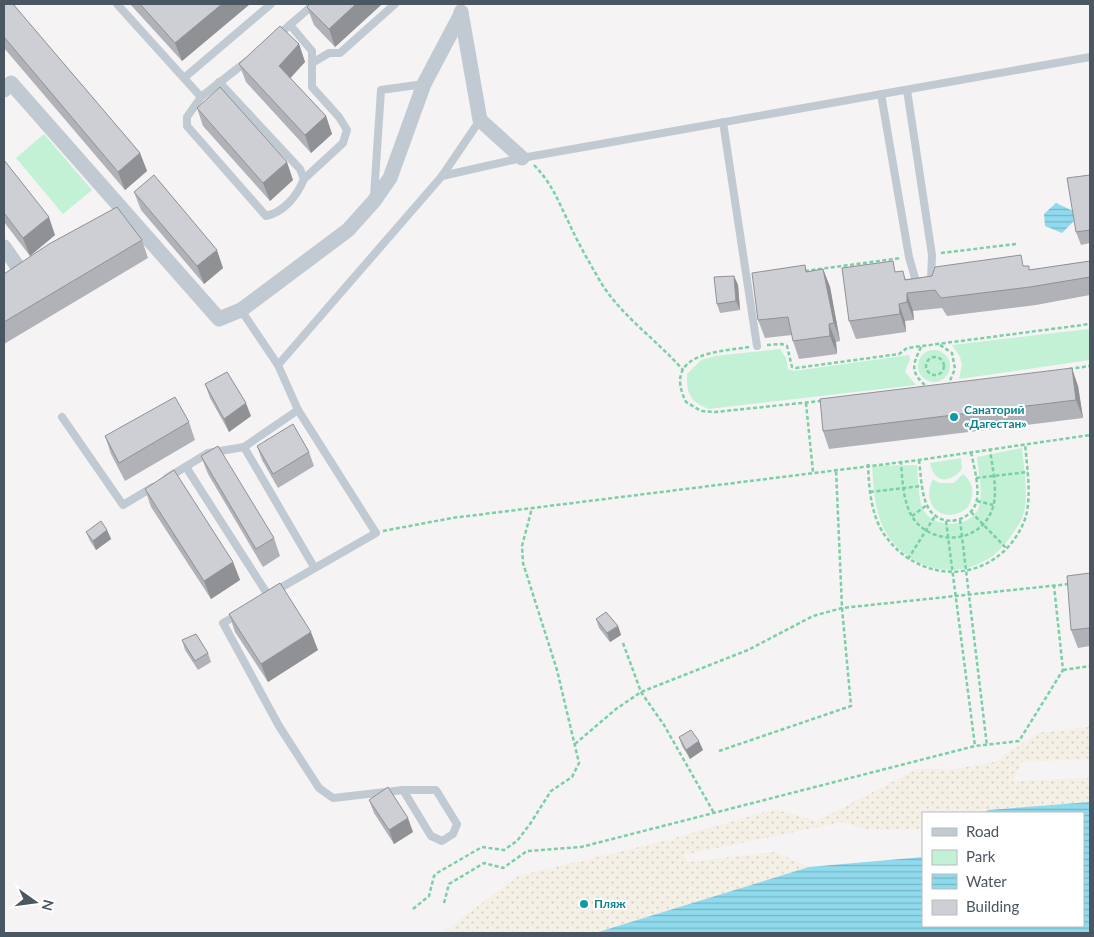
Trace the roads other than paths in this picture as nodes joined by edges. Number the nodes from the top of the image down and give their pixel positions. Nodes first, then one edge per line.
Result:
1 (117, 4) edge
2 (271, 4) edge
3 (314, 4) edge
4 (395, 4) edge
5 (460, 9) edge
6 (290, 25) junction
7 (268, 44) edge
8 (254, 55) edge
9 (1090, 57) edge
10 (312, 63) junction
11 (184, 78) junction
12 (219, 82) junction
13 (424, 84) junction
14 (4, 90) edge
15 (907, 90) junction
16 (881, 94) junction
17 (201, 97) junction
18 (480, 120) junction
19 (723, 122) junction
20 (522, 158) junction
21 (442, 176) junction
22 (304, 179) junction
23 (374, 201) junction
24 (125, 212) junction
25 (109, 221) edge
26 (4, 247) edge
27 (38, 262) edge
28 (241, 310) junction
29 (757, 346) road end
30 (278, 365) junction
31 (298, 410) junction
32 (62, 417) dead end
33 (244, 447) junction
34 (186, 467) junction
35 (314, 567) junction
36 (268, 595) junction
37 (261, 600) edge
38 (246, 610) edge
39 (403, 790) junction

1 - 11 lane
2 - 11 lane
3 - 6 lane
4 - 10 lane
5 - 13 street
5 - 18 street
6 - 7 lane
6 - 10 lane
8 - 12 lane
9 - 15 lane
10 - 22 lane
11 - 17 lane
12 - 17 lane
12 - 22 lane
13 - 23 street
13 - 23 lane
14 - 24 street
15 - 16 lane
15 - 16 lane
16 - 19 lane
17 - 22 lane
18 - 20 street
18 - 21 lane
19 - 20 lane
19 - 29 lane
20 - 21 lane
21 - 30 lane
23 - 28 street
24 - 25 street
24 - 28 street
26 - 27 street
28 - 30 lane
30 - 31 lane
31 - 33 lane
31 - 35 lane
32 - 34 lane
33 - 34 lane
33 - 35 lane
34 - 36 lane
35 - 36 lane
36 - 37 lane
38 - 39 lane
39 - 39 lane

